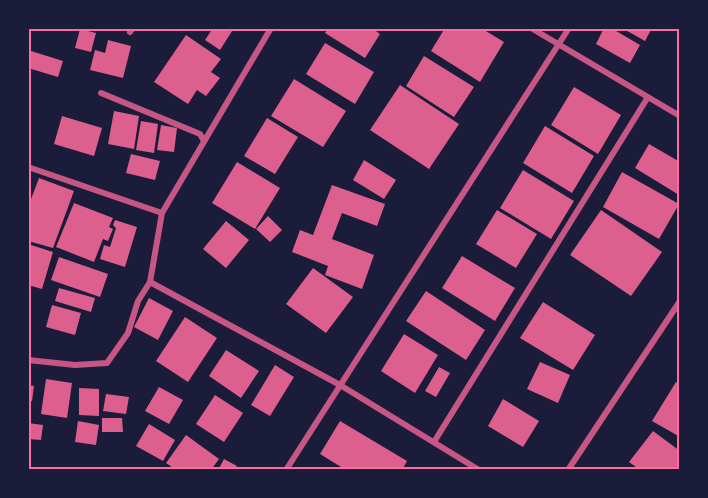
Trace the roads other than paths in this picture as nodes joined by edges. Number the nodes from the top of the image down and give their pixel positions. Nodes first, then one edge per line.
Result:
1 (271, 28) edge
2 (531, 28) edge
3 (569, 28) edge
4 (558, 44) junction
5 (101, 93) dead end
6 (648, 97) junction
7 (680, 116) edge
8 (204, 141) junction
9 (28, 167) edge
10 (162, 213) junction
11 (150, 282) junction
12 (680, 301) edge
13 (28, 360) edge
14 (340, 385) junction
15 (434, 442) junction
16 (286, 470) edge
17 (478, 470) edge
18 (568, 470) edge

1 - 8 street
2 - 4 street
3 - 4 street
4 - 6 street
4 - 14 street
5 - 8 street
6 - 7 street
6 - 15 street
8 - 10 street
9 - 10 street
10 - 11 street
11 - 13 street
11 - 14 street
12 - 18 street
14 - 15 street
14 - 16 street
15 - 17 street

